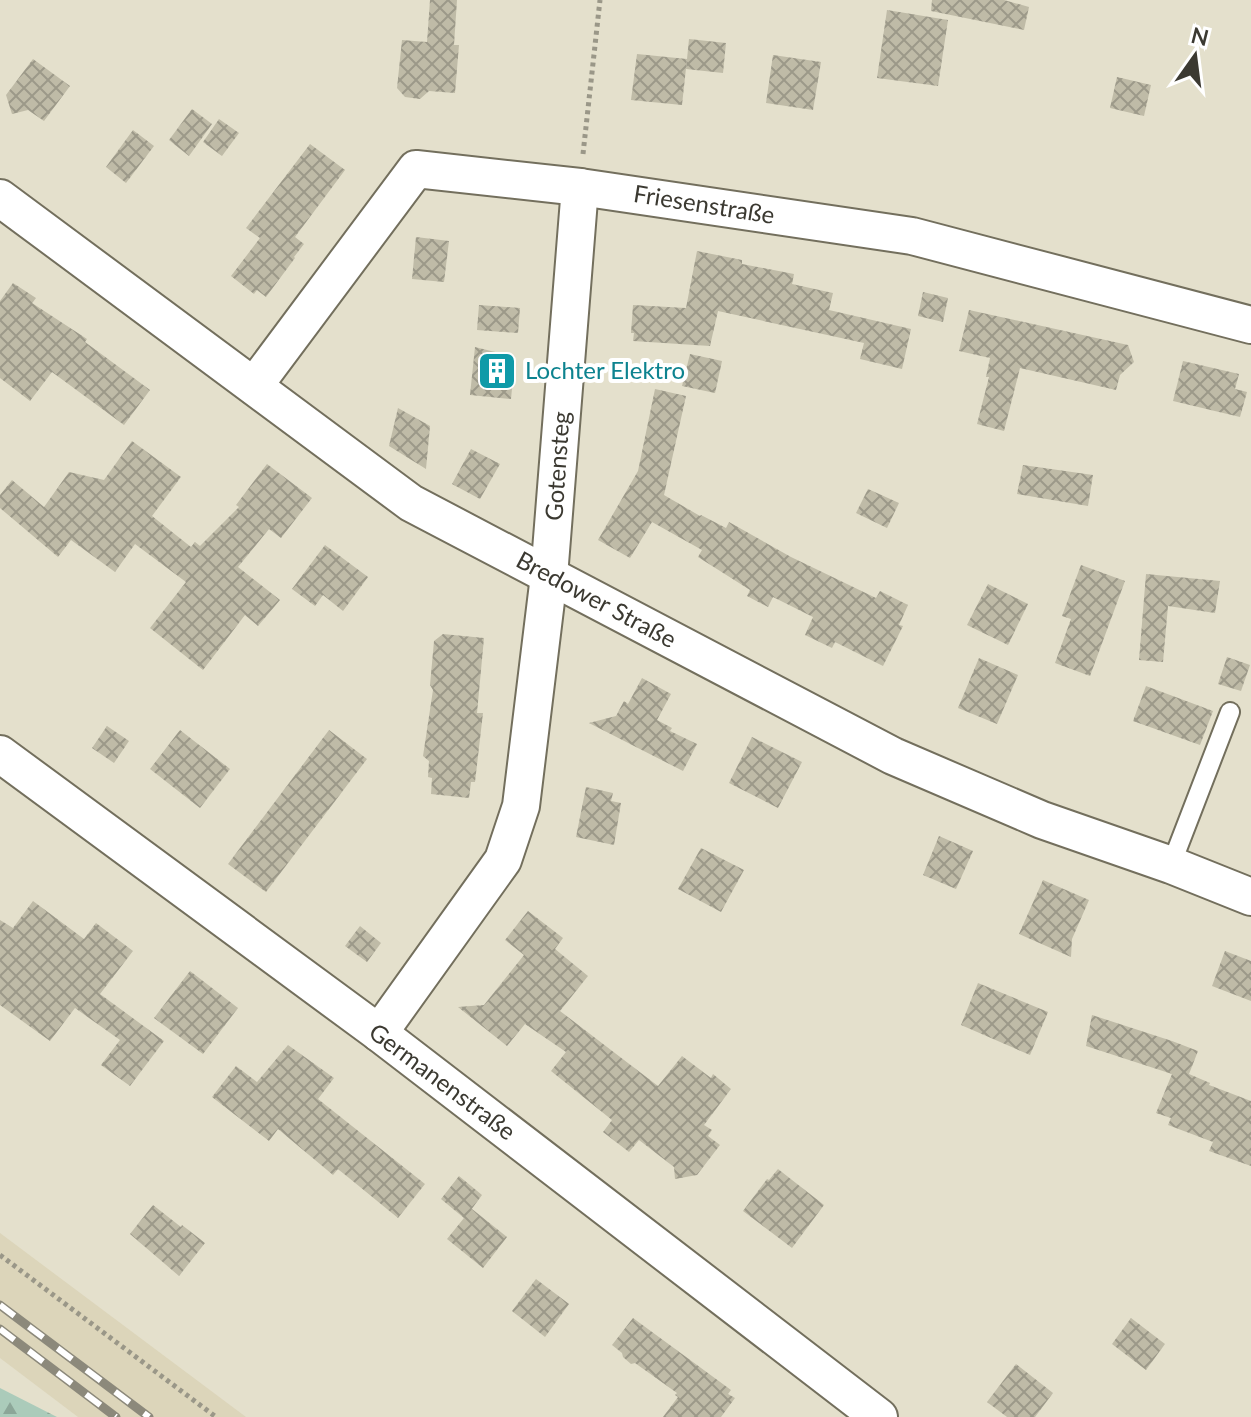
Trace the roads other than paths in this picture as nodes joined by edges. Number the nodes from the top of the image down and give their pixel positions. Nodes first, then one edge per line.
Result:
1 (580, 187) junction
2 (0, 198) edge
3 (1251, 325) edge
4 (254, 386) junction
5 (549, 576) junction
6 (1230, 712) dead end
7 (0, 754) edge
8 (1171, 865) junction
9 (1251, 897) edge
10 (379, 1033) junction
11 (879, 1417) edge

1 - 3 street, Friesenstraße
1 - 4 street, Friesenstraße
1 - 5 street, Gotensteg
2 - 4 street, Bredower Straße
4 - 5 street, Bredower Straße
5 - 8 street, Bredower Straße
5 - 10 street, Gotensteg
6 - 8 lane
7 - 10 street, Germanenstraße
8 - 9 street, Bredower Straße
10 - 11 street, Germanenstraße

